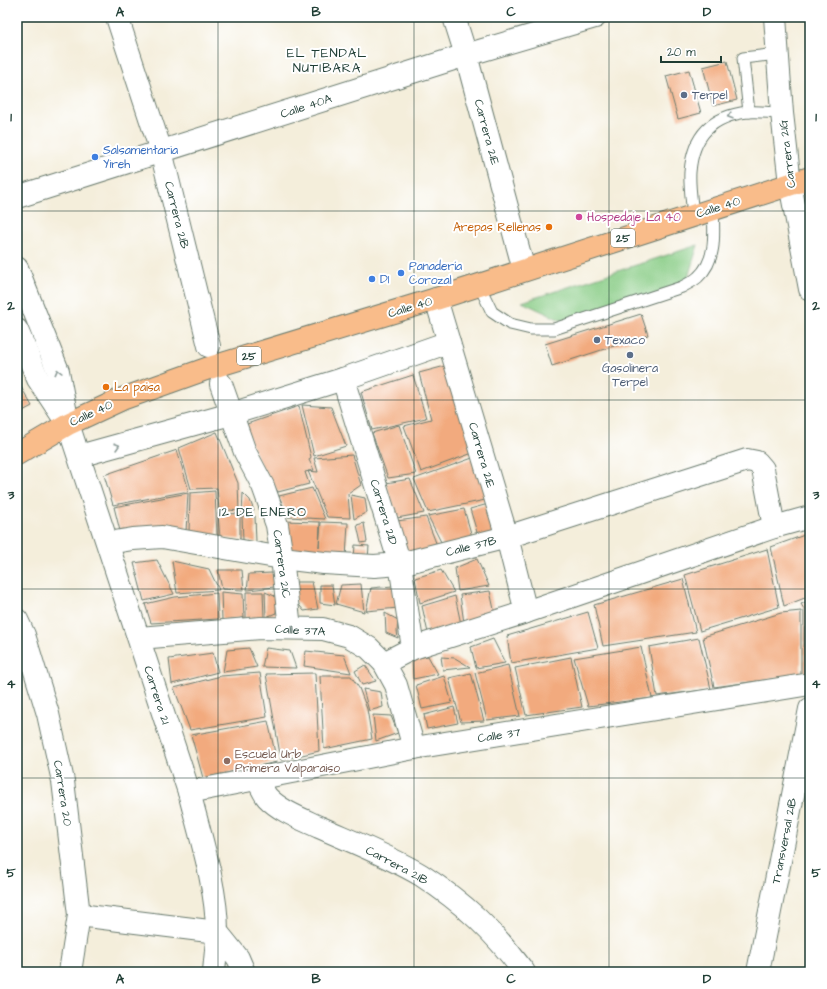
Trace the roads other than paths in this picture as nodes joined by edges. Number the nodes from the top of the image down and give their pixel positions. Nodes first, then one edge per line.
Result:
1 (118, 17) edge
2 (454, 17) edge
3 (595, 17) edge
4 (775, 17) edge
5 (778, 54) junction
6 (466, 55) junction
7 (749, 112) junction
8 (782, 113) junction
9 (161, 152) junction
10 (810, 178) edge
11 (790, 184) junction
12 (17, 197) edge
13 (703, 212) junction
14 (17, 268) edge
15 (524, 270) junction
16 (479, 285) junction
17 (810, 289) edge
18 (436, 299) junction
19 (17, 330) edge
20 (449, 342) junction
21 (209, 346) dead end
22 (343, 379) junction
23 (221, 384) dead end
24 (231, 414) junction
25 (68, 424) junction
26 (17, 454) edge
27 (79, 456) junction
28 (810, 517) edge
29 (774, 527) junction
30 (507, 537) junction
31 (108, 543) junction
32 (282, 558) junction
33 (400, 564) junction
34 (526, 612) junction
35 (17, 620) edge
36 (290, 628) junction
37 (139, 638) junction
38 (414, 648) junction
39 (384, 663) junction
40 (810, 684) edge
41 (810, 709) edge
42 (414, 748) junction
43 (257, 778) junction
44 (189, 792) junction
45 (79, 915) junction
46 (217, 932) junction
47 (70, 972) edge
48 (214, 972) edge
49 (244, 972) edge
50 (524, 972) edge
51 (758, 972) edge

1 - 9 street, Carrera 21B
2 - 6 street, Carrera 21E
3 - 6 street, Calle 40A
4 - 5 street, Carrera 21G
5 - 7 lane
5 - 8 street, Carrera 21G
6 - 9 street, Calle 40A
6 - 15 street, Carrera 21E
7 - 8 lane
7 -> 13 lane
8 - 11 street, Carrera 21G
9 - 12 street, Calle 40A
9 - 21 street, Carrera 21B
10 - 11 highway, Calle 40 / 25
11 - 13 highway, Calle 40 / 25
11 - 17 street, Carrera 21G
13 - 15 highway, Calle 40 / 25
13 - 16 lane
25 -> 14 street
15 - 16 highway, Calle 40 / 25
16 - 18 highway, Calle 40 / 25
18 - 20 street, Carrera 21E
18 - 25 highway, Calle 40 / 25
19 - 25 street
20 - 22 street
20 - 30 street, Carrera 21E
22 - 24 street
22 - 33 street, Carrera 21D
23 - 24 street
27 -> 24 street
24 - 32 street, Carrera 21C
25 - 26 highway, Calle 40 / 25
25 - 27 street, Carrera 21
27 - 31 street, Carrera 21
28 - 29 street
29 - 30 street, Calle 37B
29 - 34 street
30 - 33 street, Calle 37B
30 - 34 street, Carrera 21E
31 - 32 street, Calle 37B
31 - 37 street, Carrera 21
32 - 33 street, Calle 37B
32 - 36 street, Carrera 21C
33 - 38 street, Carrera 21D
34 - 38 street
35 - 45 street, Carrera 20
36 - 37 street, Calle 37A
36 - 39 street, Calle 37A
37 - 44 street, Carrera 21
38 - 39 street
39 - 42 street, Calle 37A
40 - 42 street, Calle 37
41 - 51 street, Transversal 21B
42 - 43 street, Calle 37
43 - 44 street, Calle 37
43 - 50 street, Carrera 21B
44 - 46 street, Carrera 21
45 - 46 street
45 - 47 street, Carrera 20
46 - 48 street, Carrera 21
46 - 49 street

